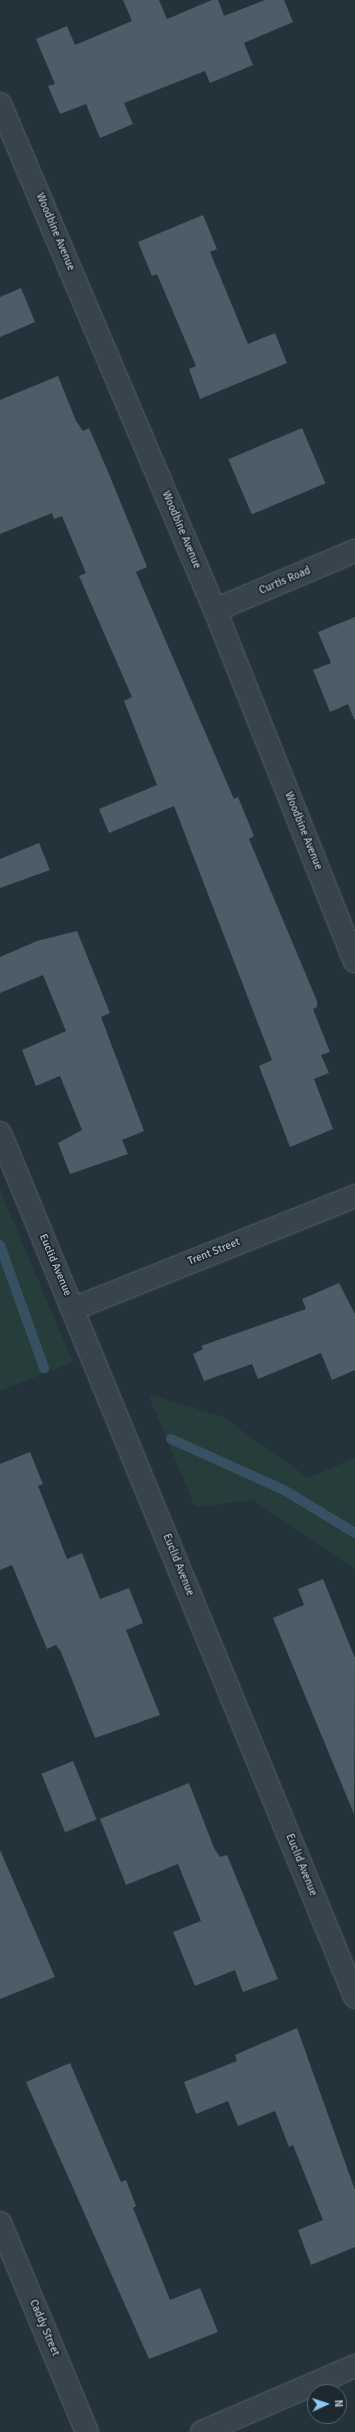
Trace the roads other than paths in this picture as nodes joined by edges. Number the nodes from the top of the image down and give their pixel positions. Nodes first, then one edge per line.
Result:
1 (0, 104) edge
2 (355, 551) edge
3 (215, 610) junction
4 (355, 960) edge
5 (0, 1133) edge
6 (355, 1196) edge
7 (73, 1309) junction
8 (355, 1997) edge
9 (0, 2223) edge
10 (355, 2366) edge
11 (87, 2432) edge
12 (202, 2432) edge

1 - 3 street, Woodbine Avenue
2 - 3 street, Curtis Road
3 - 4 street, Woodbine Avenue
5 - 7 street, Euclid Avenue
6 - 7 street, Trent Street
7 - 8 street, Euclid Avenue
9 - 11 street, Caddy Street
10 - 12 street

